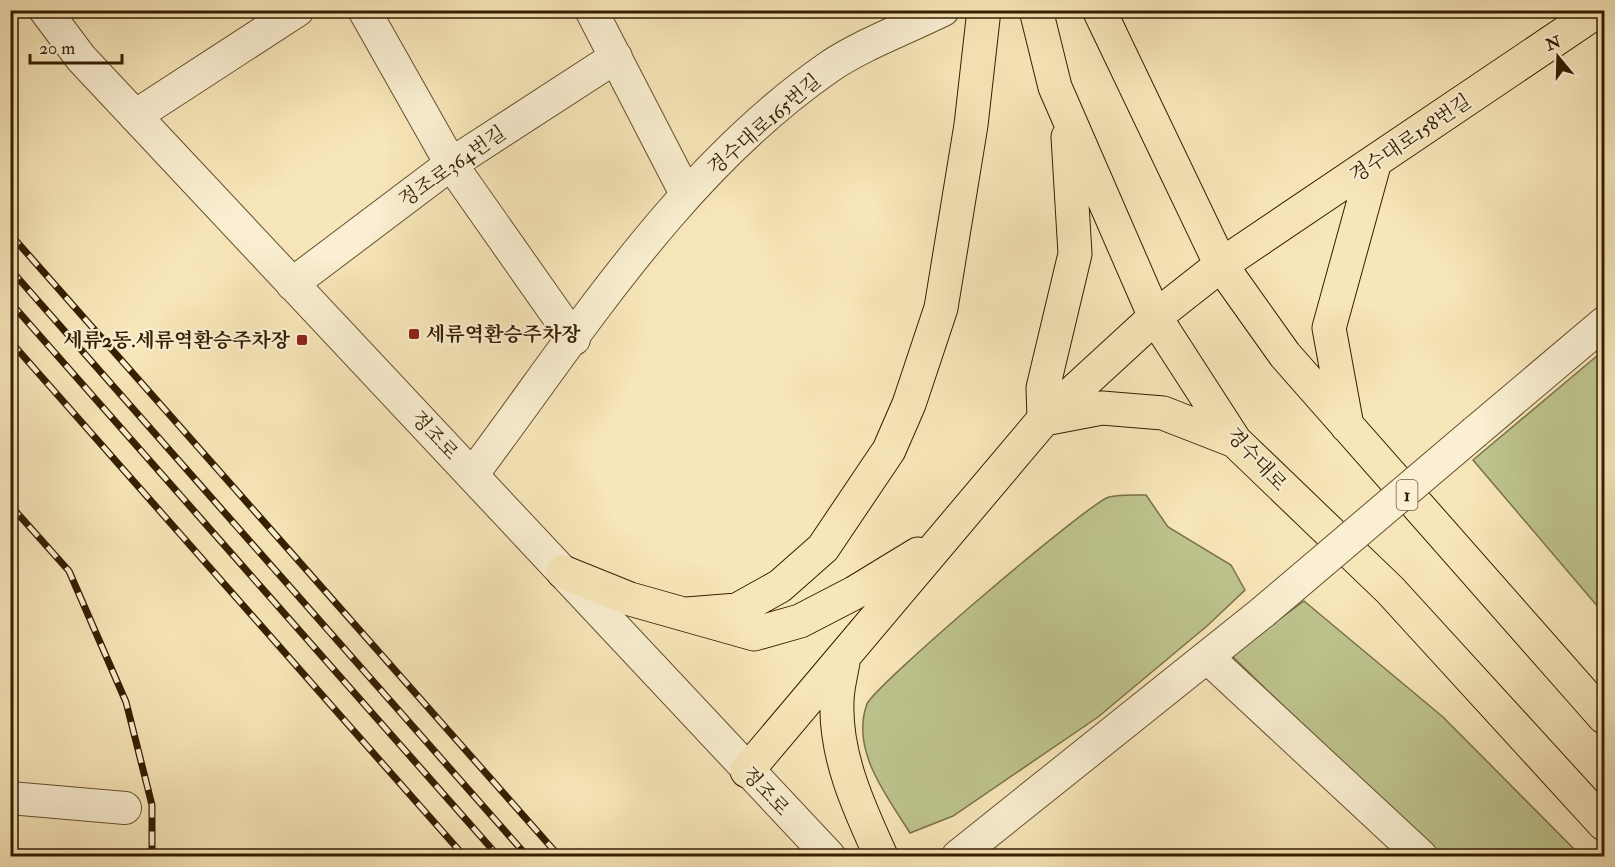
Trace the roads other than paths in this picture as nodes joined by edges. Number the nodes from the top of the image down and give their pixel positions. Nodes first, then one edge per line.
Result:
1 (45, 10) edge
2 (298, 10) edge
3 (364, 10) edge
4 (943, 10) edge
5 (984, 10) edge
6 (1036, 10) edge
7 (1099, 10) edge
8 (1599, 10) edge
9 (602, 15) edge
10 (616, 57) junction
11 (135, 116) junction
12 (1067, 116) junction
13 (1375, 161) junction
14 (451, 164) junction
15 (686, 194) junction
16 (1221, 265) junction
17 (292, 284) junction
18 (1155, 317) junction
19 (1605, 323) edge
20 (574, 339) junction
21 (1044, 419) junction
22 (1347, 426) junction
23 (1235, 441) junction
24 (472, 475) junction
25 (939, 543) junction
26 (563, 572) junction
27 (687, 614) junction
28 (844, 656) junction
29 (1207, 657) junction
30 (1605, 717) edge
31 (747, 771) junction
32 (10, 798) edge
33 (125, 808) dead end
34 (1605, 824) edge
35 (965, 851) edge
36 (829, 856) edge
37 (881, 856) edge
38 (1421, 856) edge

1 - 11 street, 정조로
2 - 11 street
3 - 14 street
4 - 15 street, 경수대로165번길
5 - 27 main road
6 - 12 main road, 경수대로
7 - 16 main road, 1
8 - 13 main road, 경수대로158번길
9 - 10 street
10 - 14 street, 정조로364번길
10 - 15 street
11 - 17 street, 정조로
12 - 18 main road, 경수대로
12 - 21 main road
13 - 16 main road, 경수대로158번길
13 - 22 main road
14 - 17 street, 정조로364번길
14 - 20 street
15 - 20 street, 경수대로165번길
16 - 18 main road, 경수대로158번길
16 - 22 main road, 1
17 - 24 street, 정조로
18 - 21 main road, 경수대로158번길
18 - 23 main road, 경수대로
19 - 29 street, bridge
20 - 24 street, 경수대로165번길
21 - 23 main road
21 - 25 main road, 경수대로158번길
22 - 30 main road, 1
23 - 34 main road, 경수대로
24 - 26 street, 정조로
25 - 27 main road
25 - 28 main road, 경수대로158번길
26 - 27 main road
26 - 31 street, 정조로
28 - 31 main road, 경수대로158번길
28 - 37 main road
29 - 35 street
29 - 38 street
31 - 36 street, 정조로
32 - 33 street

